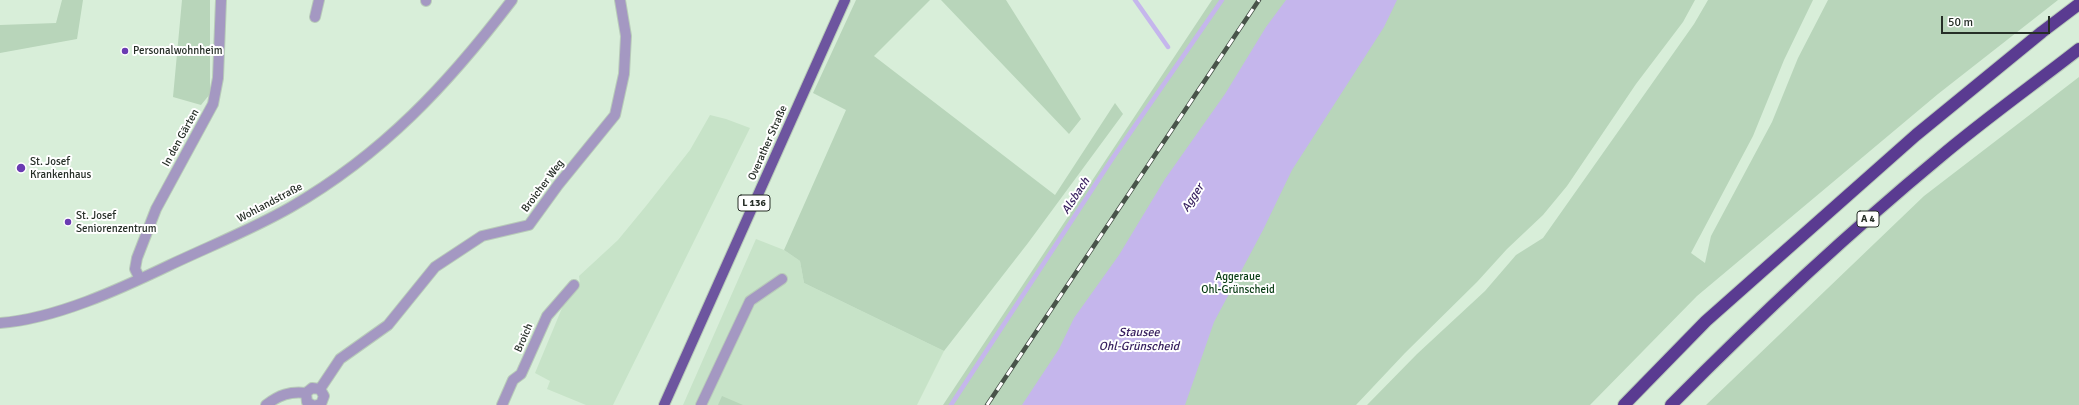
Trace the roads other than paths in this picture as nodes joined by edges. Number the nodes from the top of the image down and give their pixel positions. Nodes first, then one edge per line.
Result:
1 (221, 0) edge
2 (319, 0) edge
3 (512, 0) edge
4 (620, 0) edge
5 (845, 0) edge
6 (2079, 4) edge
7 (315, 17) dead end
8 (2079, 49) edge
9 (140, 279) junction
10 (782, 279) dead end
11 (574, 285) dead end
12 (0, 323) edge
13 (320, 389) junction
14 (306, 393) junction
15 (266, 405) edge
16 (318, 405) edge
17 (502, 405) edge
18 (664, 405) edge
19 (701, 405) edge
20 (1624, 405) edge
21 (1671, 405) edge

1 - 9 street, In den Gärten
2 - 7 street
3 - 9 street, Wohlandstraße
4 - 13 street, Broicher Weg
5 - 18 main road, Overather Straße / L 136
6 - 20 highway
8 - 21 highway, A 4
9 - 12 street, Wohlandstraße
10 - 19 street
11 - 17 street, Broich
13 - 14 street
13 - 16 street
14 - 15 street
14 - 16 street

